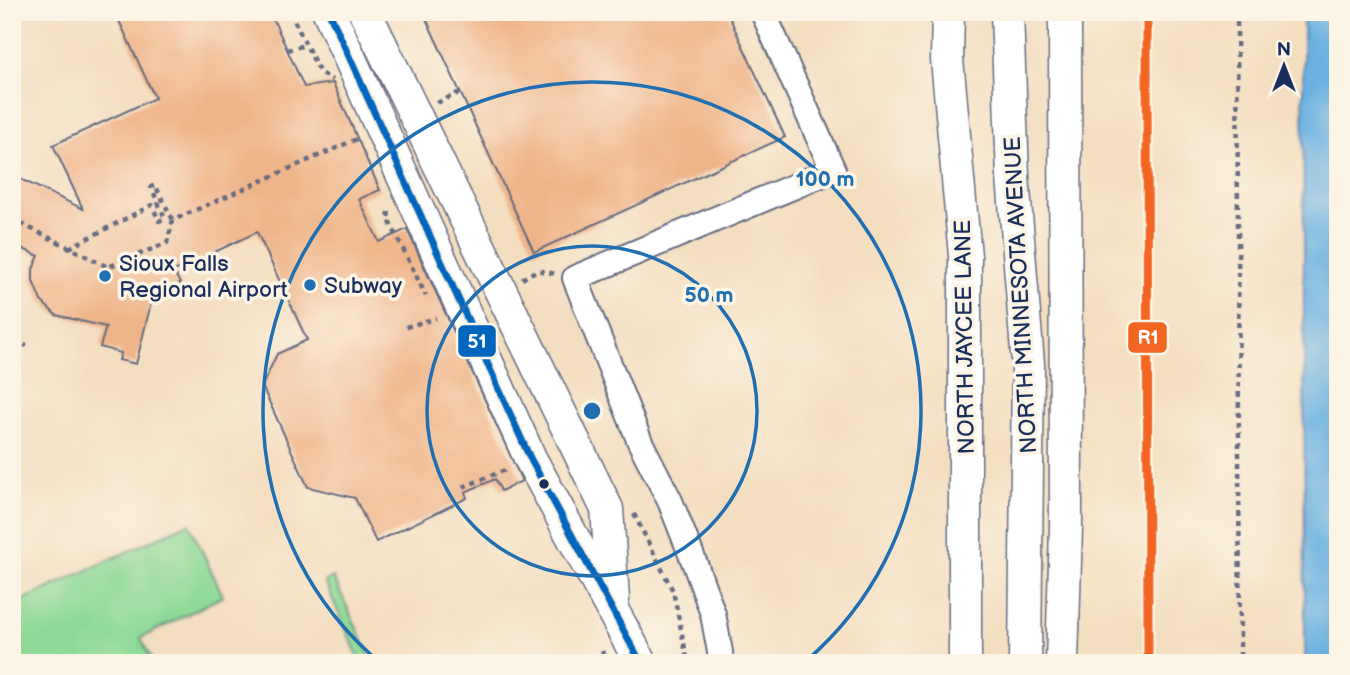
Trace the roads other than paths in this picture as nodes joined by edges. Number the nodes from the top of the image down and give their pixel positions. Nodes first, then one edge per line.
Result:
1 (329, 12) edge
2 (365, 12) edge
3 (763, 12) edge
4 (948, 12) edge
5 (1007, 12) edge
6 (1065, 12) edge
7 (614, 612) junction
8 (641, 663) edge
9 (722, 663) edge
10 (965, 663) edge
11 (1025, 663) edge
12 (1062, 663) edge

1 - 7 main road
2 - 7 main road
3 - 9 lane
4 - 10 main road, NORTH JAYCEE LANE
5 - 11 main road, NORTH MINNESOTA AVENUE
6 - 12 main road, NORTH MINNESOTA AVENUE
7 - 8 main road

